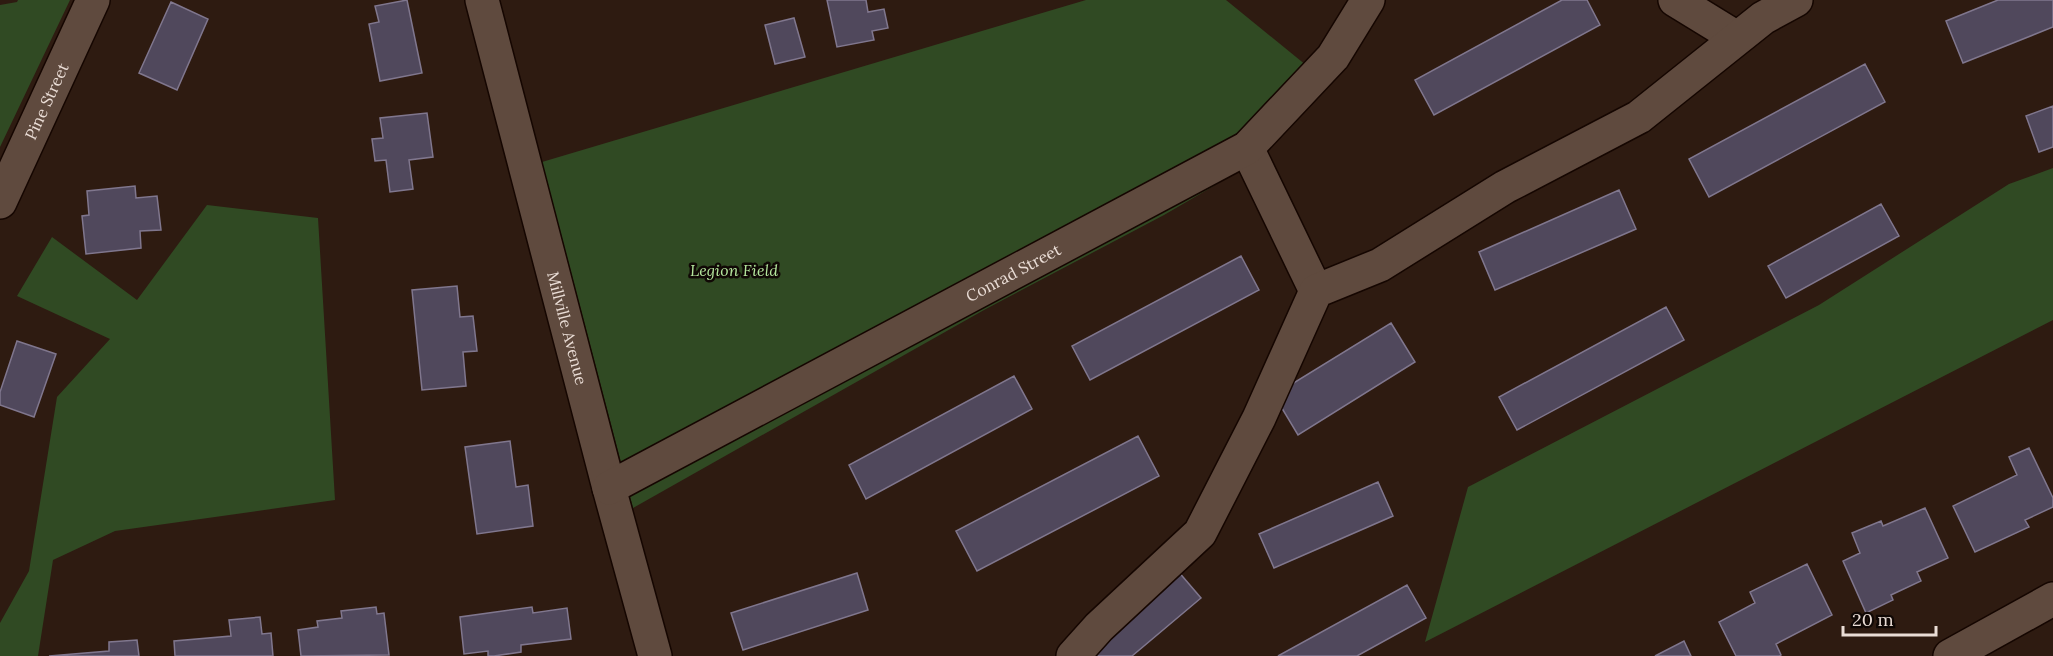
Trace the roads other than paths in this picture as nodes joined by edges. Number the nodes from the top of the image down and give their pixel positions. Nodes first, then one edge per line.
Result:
1 (93, 0) edge
2 (482, 0) edge
3 (1368, 0) edge
4 (1675, 0) edge
5 (1796, 0) edge
6 (1737, 38) junction
7 (1247, 148) junction
8 (0, 202) edge
9 (1316, 291) junction
10 (609, 488) junction
11 (2053, 599) edge
12 (655, 656) edge
13 (1073, 656) edge
14 (1950, 656) edge

1 - 8 street, Pine Street
2 - 10 street, Millville Avenue
3 - 7 street, Conrad Street
4 - 6 street
5 - 6 street
6 - 9 street
7 - 9 street
7 - 10 street, Conrad Street
9 - 13 street
10 - 12 street, Millville Avenue
11 - 14 street

